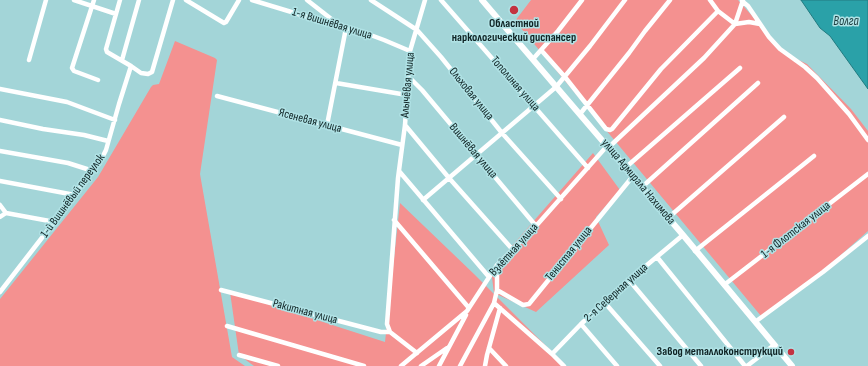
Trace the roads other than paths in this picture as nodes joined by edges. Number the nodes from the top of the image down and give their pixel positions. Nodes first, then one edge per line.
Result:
1 (46, 0) edge
2 (74, 0) edge
3 (120, 0) edge
4 (139, 0) edge
5 (173, 0) edge
6 (186, 0) edge
7 (239, 0) edge
8 (252, 0) edge
9 (307, 0) edge
10 (371, 0) edge
11 (425, 0) edge
12 (441, 0) edge
13 (482, 0) edge
14 (582, 0) edge
15 (626, 0) edge
16 (670, 0) edge
17 (710, 0) edge
18 (743, 0) edge
19 (93, 3) edge
20 (718, 10) junction
21 (116, 14) junction
22 (734, 24) junction
23 (760, 24) junction
24 (343, 27) junction
25 (417, 30) junction
26 (541, 50) junction
27 (410, 51) junction
28 (533, 59) junction
29 (29, 60) dead end
30 (122, 60) junction
31 (131, 66) junction
32 (740, 68) dead end
33 (565, 77) junction
34 (408, 79) junction
35 (98, 80) dead end
36 (336, 83) junction
37 (758, 83) dead end
38 (556, 87) junction
39 (0, 89) edge
40 (406, 95) junction
41 (217, 96) dead end
42 (587, 105) junction
43 (534, 106) junction
44 (580, 114) junction
45 (784, 117) dead end
46 (0, 120) edge
47 (115, 120) junction
48 (327, 125) junction
49 (405, 125) junction
50 (502, 133) junction
51 (868, 140) edge
52 (108, 141) junction
53 (402, 145) junction
54 (608, 147) junction
55 (0, 151) edge
56 (476, 154) junction
57 (814, 156) dead end
58 (588, 168) junction
59 (625, 168) junction
60 (90, 170) junction
61 (399, 171) junction
62 (868, 174) edge
63 (632, 176) junction
64 (449, 178) junction
65 (0, 181) edge
66 (642, 187) junction
67 (75, 196) junction
68 (561, 198) junction
69 (423, 200) junction
70 (0, 205) edge
71 (6, 213) junction
72 (0, 217) edge
73 (668, 218) junction
74 (394, 220) junction
75 (55, 222) junction
76 (536, 226) junction
77 (683, 235) junction
78 (868, 236) edge
79 (512, 250) junction
80 (695, 251) junction
81 (657, 257) junction
82 (497, 265) junction
83 (489, 277) junction
84 (629, 280) junction
85 (724, 286) junction
86 (221, 290) dead end
87 (497, 290) junction
88 (0, 292) edge
89 (494, 303) junction
90 (605, 303) junction
91 (500, 308) junction
92 (468, 310) junction
93 (755, 322) junction
94 (581, 324) junction
95 (227, 326) dead end
96 (390, 332) junction
97 (774, 345) junction
98 (449, 347) junction
99 (489, 348) junction
100 (417, 353) junction
101 (552, 354) junction
102 (240, 355) dead end
103 (278, 366) edge
104 (364, 366) edge
105 (402, 366) edge
106 (421, 366) edge
107 (439, 366) edge
108 (460, 366) edge
109 (485, 366) edge
110 (506, 366) edge
111 (564, 366) edge
112 (617, 366) edge
113 (660, 366) edge
114 (701, 366) edge
115 (746, 366) edge
116 (792, 366) edge

1 - 29 street
2 - 19 street
3 - 21 street
4 - 30 street
5 - 31 street
6 - 7 street
8 - 24 street, 1-я Вишнёвая улица
9 - 24 street
10 - 25 street, Ольховая улица
11 - 25 street, Алычёвая улица
12 - 43 street, Тополиная улица
13 - 28 main road, улица Адмирала Нахимова
14 - 26 street
15 - 33 street
16 - 42 street
17 - 20 street
18 - 22 street
18 - 23 street
19 - 21 street
19 - 35 street
20 - 22 street
20 - 42 street
21 - 30 street
22 - 23 street
22 - 54 street, Взлётная улица
23 - 51 street
24 - 27 street, 1-я Вишнёвая улица
24 - 36 street
25 - 27 street, Алычёвая улица
25 - 50 street, Ольховая улица
26 - 28 street
26 - 33 street
27 - 34 street, Алычёвая улица
28 - 38 main road, улица Адмирала Нахимова
30 - 31 street
31 - 47 street, 1-й Вишнёвый переулок
32 - 59 street
33 - 38 street
33 - 42 street
34 - 40 street, Алычёвая улица
34 - 56 street, Вишнёвая улица
36 - 40 street
36 - 48 street
37 - 66 street
38 - 43 street
38 - 44 main road, улица Адмирала Нахимова
39 - 47 street
40 - 49 street, Алычёвая улица
41 - 48 street, Ясеневая улица
42 - 44 street
43 - 50 street
43 - 58 street, Тополиная улица
44 - 54 main road, улица Адмирала Нахимова
45 - 73 street
46 - 52 street
47 - 52 street, 1-й Вишнёвый переулок
48 - 53 street, Ясеневая улица
49 - 53 street, Алычёвая улица
49 - 64 street
50 - 56 street
50 - 68 street, Ольховая улица
52 - 60 street, 1-й Вишнёвый переулок
53 - 61 street, Алычёвая улица
54 - 58 street, Взлётная улица
54 - 59 main road, улица Адмирала Нахимова
55 - 60 street
56 - 64 street
56 - 76 street, Вишнёвая улица
57 - 80 street
58 - 68 street, Взлётная улица
59 - 63 main road, улица Адмирала Нахимова
60 - 67 street, 1-й Вишнёвый переулок
61 - 69 street
61 - 74 street, Алычёвая улица
62 - 85 street, 1-я Флотская улица
63 - 66 main road, улица Адмирала Нахимова
63 - 87 street, Тенистая улица
64 - 69 street
64 - 79 street
65 - 67 street
66 - 73 main road, улица Адмирала Нахимова
67 - 75 street, 1-й Вишнёвый переулок
68 - 76 street, Взлётная улица
69 - 83 street
70 - 71 street
71 - 72 street
71 - 75 street
73 - 77 main road, улица Адмирала Нахимова
74 - 92 street
74 - 96 street, Алычёвая улица
75 - 88 street, 1-й Вишнёвый переулок
76 - 79 street, Взлётная улица
77 - 80 main road, улица Адмирала Нахимова
77 - 81 street, 2-я Северная улица
78 - 93 street
79 - 82 street, Взлётная улица
80 - 85 main road, улица Адмирала Нахимова
81 - 84 street, 2-я Северная улица
81 - 115 street
82 - 83 street, Взлётная улица
82 - 87 street
83 - 92 street, Взлётная улица
84 - 90 street, 2-я Северная улица
84 - 114 street
85 - 93 main road, улица Адмирала Нахимова
86 - 96 street, Ракитная улица
87 - 89 street
89 - 91 street
89 - 108 street
90 - 94 street, 2-я Северная улица
90 - 113 street
91 - 99 street
91 - 101 street
92 - 98 street
92 - 100 street, Взлётная улица
93 - 97 main road, улица Адмирала Нахимова
94 - 101 street, 2-я Северная улица
94 - 112 street
95 - 104 street
96 - 100 street, Ракитная улица
97 - 115 street
97 - 116 main road, улица Адмирала Нахимова
98 - 106 street
98 - 107 street
99 - 109 street
99 - 110 street
100 - 105 street, Взлётная улица
101 - 111 street
102 - 103 street

